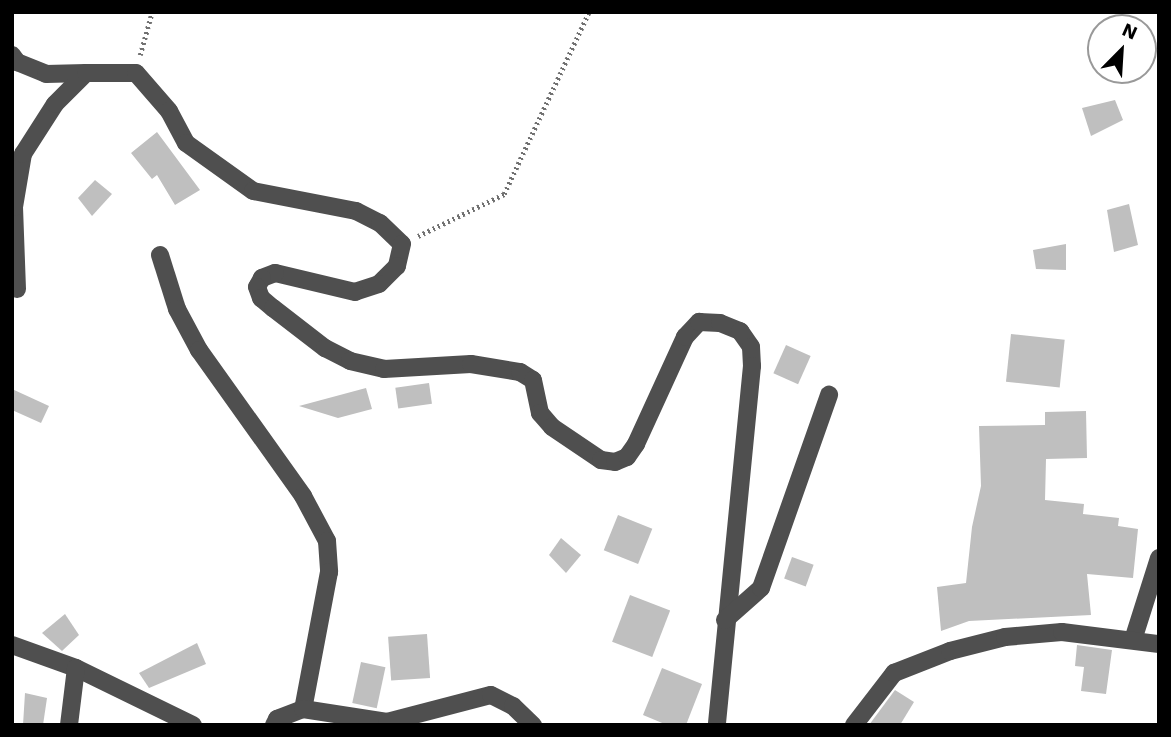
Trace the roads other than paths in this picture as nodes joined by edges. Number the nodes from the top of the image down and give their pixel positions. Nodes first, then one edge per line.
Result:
1 (12, 55) edge
2 (86, 73) junction
3 (160, 255) dead end
4 (17, 289) dead end
5 (829, 395) dead end
6 (1159, 558) edge
7 (725, 620) junction
8 (1133, 640) junction
9 (1159, 644) edge
10 (12, 645) edge
11 (76, 668) junction
12 (303, 709) junction
13 (69, 725) edge
14 (193, 725) edge
15 (274, 725) edge
16 (533, 725) edge
17 (717, 725) edge
18 (854, 725) edge

1 - 2 street
2 - 4 street
2 - 7 street
3 - 12 street
5 - 7 street
6 - 8 street
7 - 17 street
8 - 9 street
8 - 18 street
10 - 11 street
11 - 13 street
11 - 14 street
12 - 15 street
12 - 16 street

